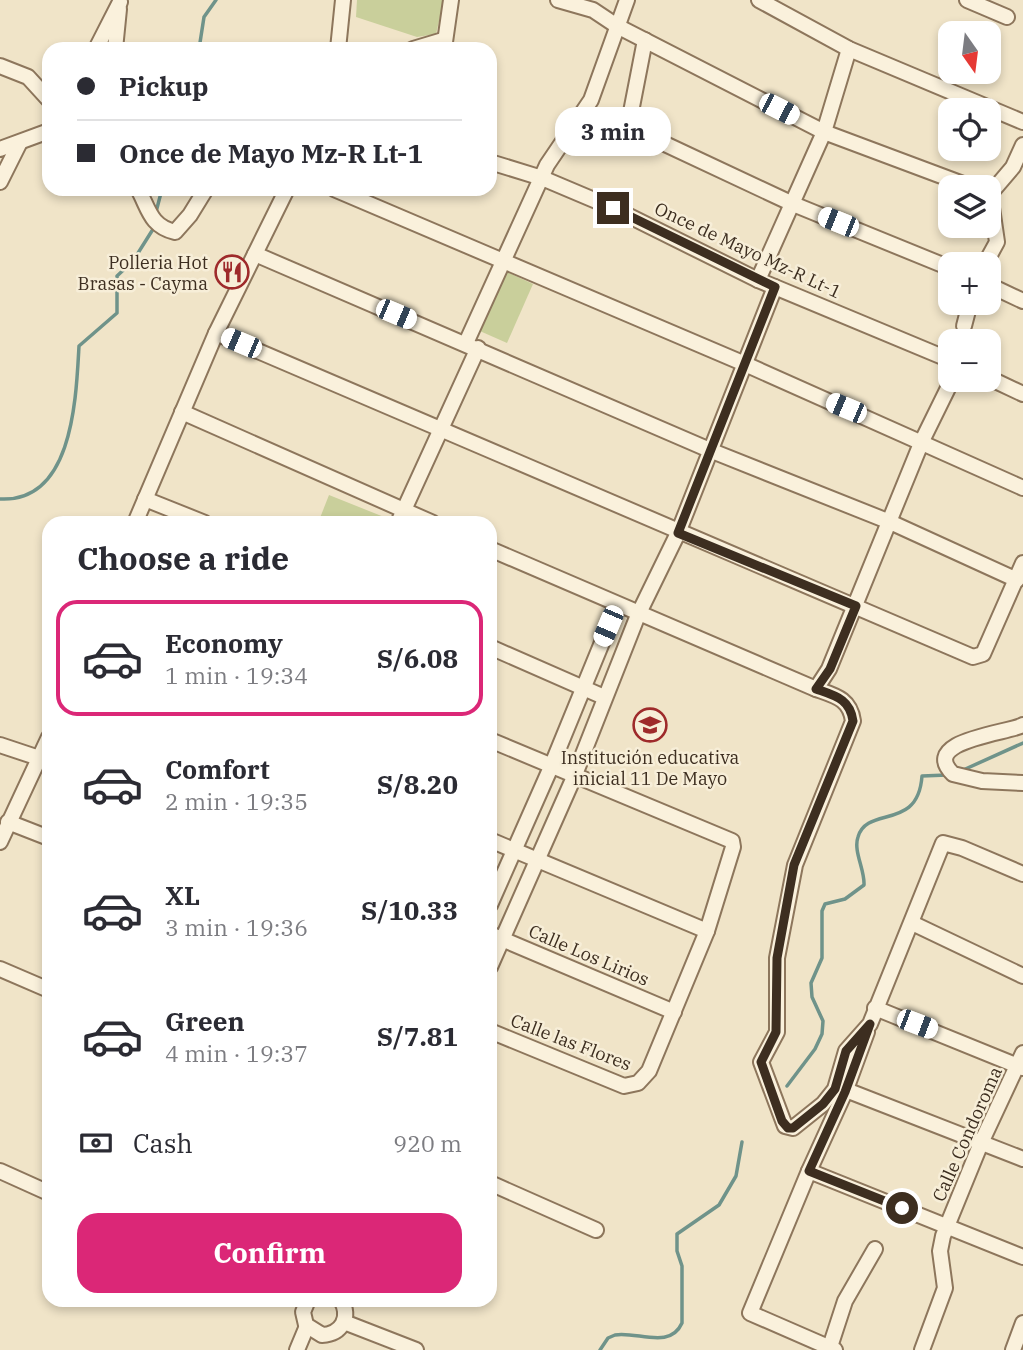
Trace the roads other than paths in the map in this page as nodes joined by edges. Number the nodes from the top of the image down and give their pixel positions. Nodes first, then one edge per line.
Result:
1 (343, 0) edge
2 (451, 0) edge
3 (558, 0) edge
4 (628, 0) edge
5 (759, 0) edge
6 (967, 0) edge
7 (119, 1) edge
8 (1007, 17) dead end
9 (617, 26) junction
10 (645, 40) junction
11 (99, 42) edge
12 (116, 42) edge
13 (339, 42) edge
14 (444, 42) edge
15 (849, 49) junction
16 (0, 66) edge
17 (42, 93) edge
18 (1023, 122) edge
19 (824, 132) junction
20 (42, 134) edge
21 (19, 144) junction
22 (1023, 145) edge
23 (0, 149) edge
24 (497, 164) edge
25 (939, 175) edge
26 (542, 178) junction
27 (1001, 180) edge
28 (0, 182) edge
29 (141, 196) edge
30 (202, 196) edge
31 (284, 196) edge
32 (350, 196) edge
33 (793, 204) junction
34 (255, 254) junction
35 (503, 262) junction
36 (938, 263) edge
37 (758, 280) junction
38 (775, 287) junction
39 (1001, 291) edge
40 (1023, 301) edge
41 (967, 315) edge
42 (964, 326) dead end
43 (216, 333) junction
44 (472, 346) junction
45 (938, 355) edge
46 (745, 364) junction
47 (1001, 384) edge
48 (946, 392) edge
49 (1023, 394) edge
50 (182, 412) junction
51 (439, 429) junction
52 (922, 441) junction
53 (712, 451) junction
54 (1023, 488) edge
55 (145, 499) junction
56 (138, 516) edge
57 (188, 516) edge
58 (399, 516) edge
59 (401, 516) edge
60 (890, 522) junction
61 (678, 533) junction
62 (497, 552) edge
63 (1023, 563) edge
64 (1017, 580) junction
65 (617, 606) junction
66 (856, 606) junction
67 (638, 615) junction
68 (497, 650) edge
69 (582, 688) junction
70 (816, 689) junction
71 (604, 697) junction
72 (1023, 725) edge
73 (497, 743) edge
74 (0, 745) edge
75 (42, 752) edge
76 (39, 758) junction
77 (551, 767) junction
78 (574, 777) junction
79 (1023, 783) edge
80 (8, 822) junction
81 (42, 835) edge
82 (0, 842) edge
83 (497, 843) edge
84 (514, 850) junction
85 (537, 860) junction
86 (1023, 874) edge
87 (497, 889) edge
88 (912, 923) junction
89 (707, 931) junction
90 (497, 934) edge
91 (497, 936) edge
92 (0, 969) edge
93 (1023, 976) edge
94 (42, 987) edge
95 (875, 1008) junction
96 (674, 1012) junction
97 (870, 1024) junction
98 (497, 1034) edge
99 (1021, 1062) edge
100 (846, 1090) junction
101 (981, 1143) junction
102 (1023, 1159) edge
103 (0, 1171) edge
104 (809, 1171) junction
105 (497, 1186) edge
106 (42, 1190) edge
107 (949, 1226) junction
108 (596, 1230) dead end
109 (875, 1249) dead end
110 (1023, 1257) edge
111 (302, 1307) edge
112 (343, 1307) edge
113 (344, 1322) junction
114 (1023, 1323) edge
115 (307, 1326) junction
116 (329, 1335) junction
117 (831, 1349) edge
118 (297, 1350) edge
119 (323, 1350) edge
120 (416, 1350) edge
121 (922, 1350) edge
122 (1013, 1350) edge

1 - 13 street
2 - 14 street
3 - 9 street
4 - 9 street
5 - 15 street
6 - 8 street
7 - 11 street
7 - 12 street
9 - 10 street
9 - 26 street
10 - 19 street
10 - 33 street
15 - 18 street
15 - 19 street
16 - 17 street
19 - 25 street
19 - 33 street
20 - 21 street
21 - 23 street
21 - 28 street
22 - 27 street
24 - 26 street, Once de Mayo Mz-R Lt-1
26 - 35 street
26 - 37 street, Once de Mayo Mz-R Lt-1
29 - 30 street
31 - 34 street
32 - 35 street
33 - 36 street
33 - 37 street
34 - 43 street
34 - 44 street
35 - 44 street
35 - 46 street
37 - 38 street, Once de Mayo Mz-R Lt-1
38 - 45 street, Once de Mayo Mz-R Lt-1
38 - 46 street
39 - 40 street
41 - 42 street
43 - 50 street
43 - 51 street
44 - 51 street
44 - 53 street
46 - 52 street
46 - 53 street
47 - 49 street
48 - 52 street
50 - 55 street
50 - 58 street
51 - 59 street
51 - 61 street
52 - 54 street
52 - 60 street
53 - 60 street
53 - 61 street
55 - 56 street
55 - 57 street
60 - 64 street
60 - 66 street
61 - 66 street
61 - 67 street
62 - 65 street
63 - 64 street
64 - 66 street
65 - 67 street
65 - 69 street
66 - 70 street
67 - 70 street
67 - 71 street
68 - 69 street
69 - 71 street
69 - 77 street
70 - 97 street
71 - 78 street
72 - 79 street
73 - 77 street
74 - 76 street
75 - 76 street
76 - 80 street
77 - 78 street
77 - 84 street
78 - 85 street
78 - 89 street
80 - 81 street
80 - 82 street
83 - 84 street
84 - 85 street
84 - 87 street
85 - 89 street
85 - 90 street
86 - 88 street
88 - 93 street
88 - 95 street
89 - 96 street
91 - 96 street, Calle Los Lirios
92 - 94 street
95 - 97 street
95 - 99 street
96 - 98 street, Calle las Flores
97 - 100 street
99 - 101 street, Calle Condoroma
100 - 101 street
100 - 104 street
101 - 102 street
101 - 107 street, Calle Condoroma
103 - 106 street
104 - 107 street
104 - 117 street
105 - 108 street
107 - 110 street
107 - 121 street, Calle Condoroma
109 - 117 street
111 - 115 street
112 - 113 street
113 - 116 street
113 - 120 street
114 - 122 street
115 - 116 street
115 - 118 street
116 - 119 street

